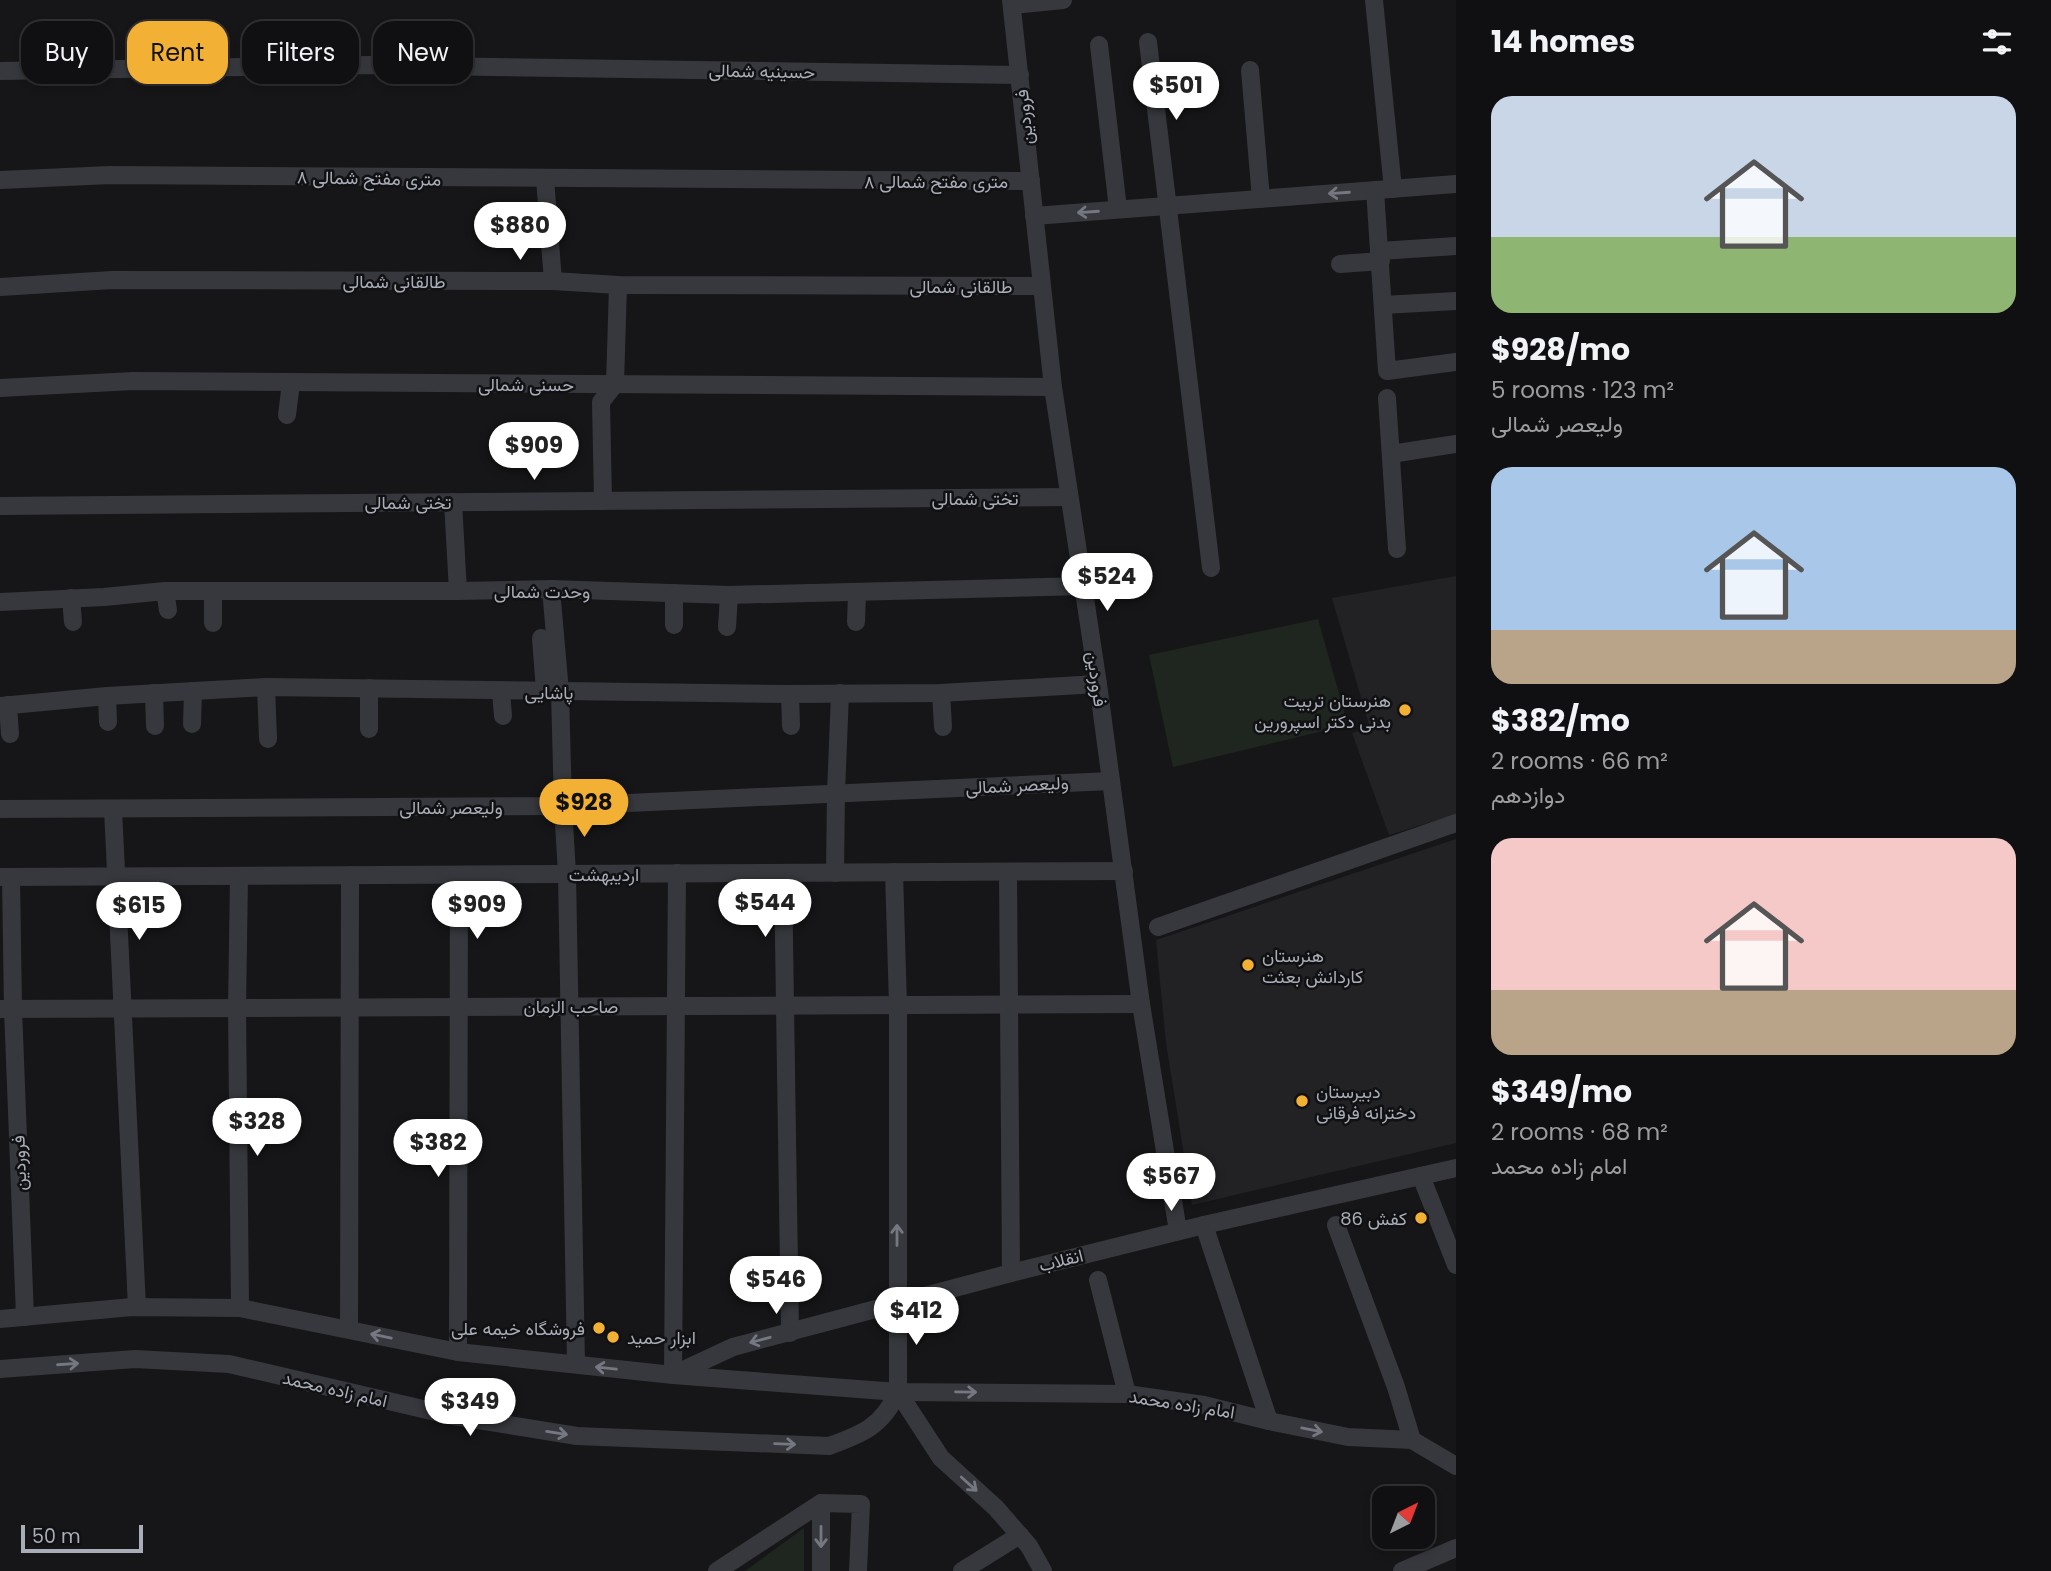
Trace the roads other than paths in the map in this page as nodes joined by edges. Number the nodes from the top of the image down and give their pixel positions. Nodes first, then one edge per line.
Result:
1 (1063, 0) edge
2 (1374, 0) edge
3 (1011, 2) edge
4 (1148, 42) dead end
5 (1099, 46) dead end
6 (1250, 70) dead end
7 (0, 71) edge
8 (1020, 75) junction
9 (545, 179) junction
10 (0, 180) edge
11 (1031, 181) junction
12 (1456, 184) edge
13 (1384, 189) junction
14 (1261, 199) junction
15 (1167, 206) junction
16 (1118, 209) junction
17 (1034, 216) junction
18 (1456, 246) edge
19 (1380, 256) junction
20 (1340, 264) dead end
21 (553, 281) junction
22 (618, 285) junction
23 (1041, 286) junction
24 (0, 287) edge
25 (1456, 301) edge
26 (1383, 305) junction
27 (1456, 362) edge
28 (291, 383) junction
29 (615, 384) junction
30 (1053, 387) junction
31 (0, 388) edge
32 (1387, 398) dead end
33 (287, 415) dead end
34 (1456, 444) edge
35 (1391, 454) junction
36 (1068, 497) junction
37 (603, 501) junction
38 (453, 502) junction
39 (0, 506) edge
40 (1397, 549) dead end
41 (1210, 568) dead end
42 (1084, 586) junction
43 (551, 589) junction
44 (165, 591) junction
45 (213, 591) junction
46 (458, 592) junction
47 (674, 593) junction
48 (857, 593) junction
49 (729, 596) junction
50 (71, 598) junction
51 (0, 602) edge
52 (168, 610) dead end
53 (73, 622) dead end
54 (856, 622) dead end
55 (214, 623) dead end
56 (674, 625) dead end
57 (727, 627) dead end
58 (541, 638) dead end
59 (1098, 684) junction
60 (265, 687) junction
61 (369, 688) junction
62 (193, 691) junction
63 (552, 691) junction
64 (501, 692) junction
65 (154, 693) junction
66 (840, 693) junction
67 (941, 693) junction
68 (790, 694) junction
69 (107, 696) junction
70 (4, 705) edge
71 (503, 716) dead end
72 (108, 722) dead end
73 (192, 724) dead end
74 (155, 726) dead end
75 (791, 726) dead end
76 (943, 727) dead end
77 (369, 729) dead end
78 (10, 734) dead end
79 (268, 739) dead end
80 (1111, 781) junction
81 (836, 793) junction
82 (563, 806) junction
83 (113, 808) junction
84 (0, 809) edge
85 (1456, 823) edge
86 (1124, 871) junction
87 (894, 872) junction
88 (1008, 872) junction
89 (677, 873) junction
90 (783, 873) junction
91 (835, 873) junction
92 (567, 874) junction
93 (350, 875) junction
94 (459, 875) junction
95 (239, 876) junction
96 (5, 877) edge
97 (118, 877) junction
98 (1158, 927) dead end
99 (1009, 1004) junction
100 (1141, 1004) junction
101 (785, 1005) junction
102 (898, 1005) junction
103 (569, 1006) junction
104 (676, 1006) junction
105 (349, 1007) junction
106 (457, 1007) junction
107 (122, 1008) junction
108 (237, 1008) junction
109 (6, 1009) edge
110 (1456, 1168) edge
111 (1421, 1176) junction
112 (1204, 1225) junction
113 (1336, 1225) dead end
114 (1178, 1231) junction
115 (1456, 1265) edge
116 (1011, 1273) junction
117 (1098, 1280) dead end
118 (896, 1303) junction
119 (137, 1307) junction
120 (240, 1308) junction
121 (25, 1317) junction
122 (0, 1320) edge
123 (349, 1329) junction
124 (790, 1333) junction
125 (458, 1352) junction
126 (576, 1364) junction
127 (0, 1369) edge
128 (673, 1375) junction
129 (898, 1392) junction
130 (1127, 1394) junction
131 (1269, 1421) junction
132 (1412, 1440) junction
133 (1456, 1466) edge
134 (821, 1503) junction
135 (1020, 1535) junction
136 (1456, 1548) edge
137 (717, 1571) edge
138 (821, 1571) edge
139 (859, 1571) edge
140 (962, 1571) edge
141 (1044, 1571) edge
142 (1402, 1571) edge

1 - 3 street
2 - 13 street
3 - 8 street, فروردین
4 - 15 street
5 - 16 street
6 - 14 street
7 - 8 street, حسینیه شمالی
8 - 11 street, فروردین
9 - 10 street, ۸ متری مفتح شمالی
9 - 11 street, ۸ متری مفتح شمالی
9 - 21 street
11 - 17 street, فروردین
12 - 13 street
13 -> 14 street
13 - 19 street
14 - 15 street
15 - 16 street
15 - 41 street
16 -> 17 street
17 - 23 street, فروردین
18 - 19 street
19 - 20 street
19 - 26 street
21 - 22 street, طالقانی شمالی
21 - 24 street, طالقانی شمالی
22 - 23 street, طالقانی شمالی
22 - 29 street
23 - 30 street, فروردین
25 - 26 street
26 - 27 street
28 - 29 street, حسنی شمالی
28 - 31 street, حسنی شمالی
28 - 33 street
29 - 30 street, حسنی شمالی
29 - 37 street
30 - 36 street, فروردین
32 - 35 street
34 - 35 street
35 - 40 street
36 - 37 street, تختی شمالی
36 - 42 street, فروردین
37 - 38 street, تختی شمالی
38 - 39 street, تختی شمالی
38 - 46 street
42 - 48 street, وحدت شمالی
42 - 59 street, فروردین
43 - 46 street, وحدت شمالی
43 - 47 street, وحدت شمالی
43 - 63 street
44 - 45 street, وحدت شمالی
44 - 50 street, وحدت شمالی
44 - 52 street
45 - 46 street, وحدت شمالی
45 - 55 street
47 - 49 street, وحدت شمالی
47 - 56 street
48 - 49 street, وحدت شمالی
48 - 54 street
49 - 57 street
50 - 51 street, وحدت شمالی
50 - 53 street
58 - 63 street
59 - 67 street, پاشایی
59 - 80 street, فروردین
60 - 61 street, پاشایی
60 - 62 street, پاشایی
60 - 79 street
61 - 64 street, پاشایی
61 - 77 street
62 - 65 street, پاشایی
62 - 73 street
63 - 64 street, پاشایی
63 - 68 street, پاشایی
63 - 82 street
64 - 71 street
65 - 69 street, پاشایی
65 - 74 street
66 - 67 street, پاشایی
66 - 68 street, پاشایی
66 - 81 street
67 - 76 street
68 - 75 street
69 - 70 street, پاشایی
69 - 72 street
70 - 78 street
80 - 81 street, ولیعصر شمالی
80 - 86 street, فروردین
81 - 82 street, ولیعصر شمالی
81 - 91 street
82 - 83 street, ولیعصر شمالی
82 - 92 street
83 - 84 street, ولیعصر شمالی
83 - 97 street
85 - 98 street
86 - 88 street, اردیبهشت
86 - 100 street, فروردین
87 - 88 street, اردیبهشت
87 - 91 street, اردیبهشت
87 - 102 street
88 - 99 street
89 - 90 street, اردیبهشت
89 - 92 street, اردیبهشت
89 - 104 street
90 - 91 street, اردیبهشت
90 - 101 street
92 - 94 street, اردیبهشت
92 - 103 street
93 - 94 street, اردیبهشت
93 - 95 street, اردیبهشت
93 - 105 street
94 - 106 street
95 - 97 street, اردیبهشت
95 - 108 street
96 - 97 street, اردیبهشت
96 - 109 street, فروردین
97 - 107 street
99 - 100 street, صاحب الزمان
99 - 102 street, صاحب الزمان
99 - 116 street
100 - 114 street, فروردین
101 - 102 street, صاحب الزمان
101 - 104 street, صاحب الزمان
101 - 124 street
118 -> 102 street
103 - 104 street, صاحب الزمان
103 - 106 street, صاحب الزمان
103 - 126 street
104 - 128 street
105 - 106 street, صاحب الزمان
105 - 108 street, صاحب الزمان
105 - 123 street
106 - 125 street
107 - 108 street, صاحب الزمان
107 - 109 street, صاحب الزمان
107 - 119 street
108 - 120 street
109 - 121 street, فروردین
110 - 111 street, انقلاب
111 - 112 street, انقلاب
111 - 115 street
112 - 114 street, انقلاب
112 - 131 street
113 - 132 street
114 - 116 street, انقلاب
116 - 118 street, انقلاب
117 - 130 street
118 - 124 street, انقلاب
118 - 129 street
119 - 120 street, امام زاده محمد
119 - 121 street, امام زاده محمد
120 - 123 street, امام زاده محمد
121 - 122 street, امام زاده محمد
125 -> 123 street, امام زاده محمد
124 -> 128 street, انقلاب
125 - 126 street, امام زاده محمد
128 -> 126 street, امام زاده محمد
127 -> 129 street, امام زاده محمد
128 - 129 street, امام زاده محمد
129 -> 130 street, امام زاده محمد
129 -> 135 street
130 - 131 street, امام زاده محمد
131 -> 132 street, امام زاده محمد
132 - 133 street, امام زاده محمد
134 - 137 street
134 -> 138 street
134 - 139 street
135 - 140 street
135 - 141 street
136 - 142 street

